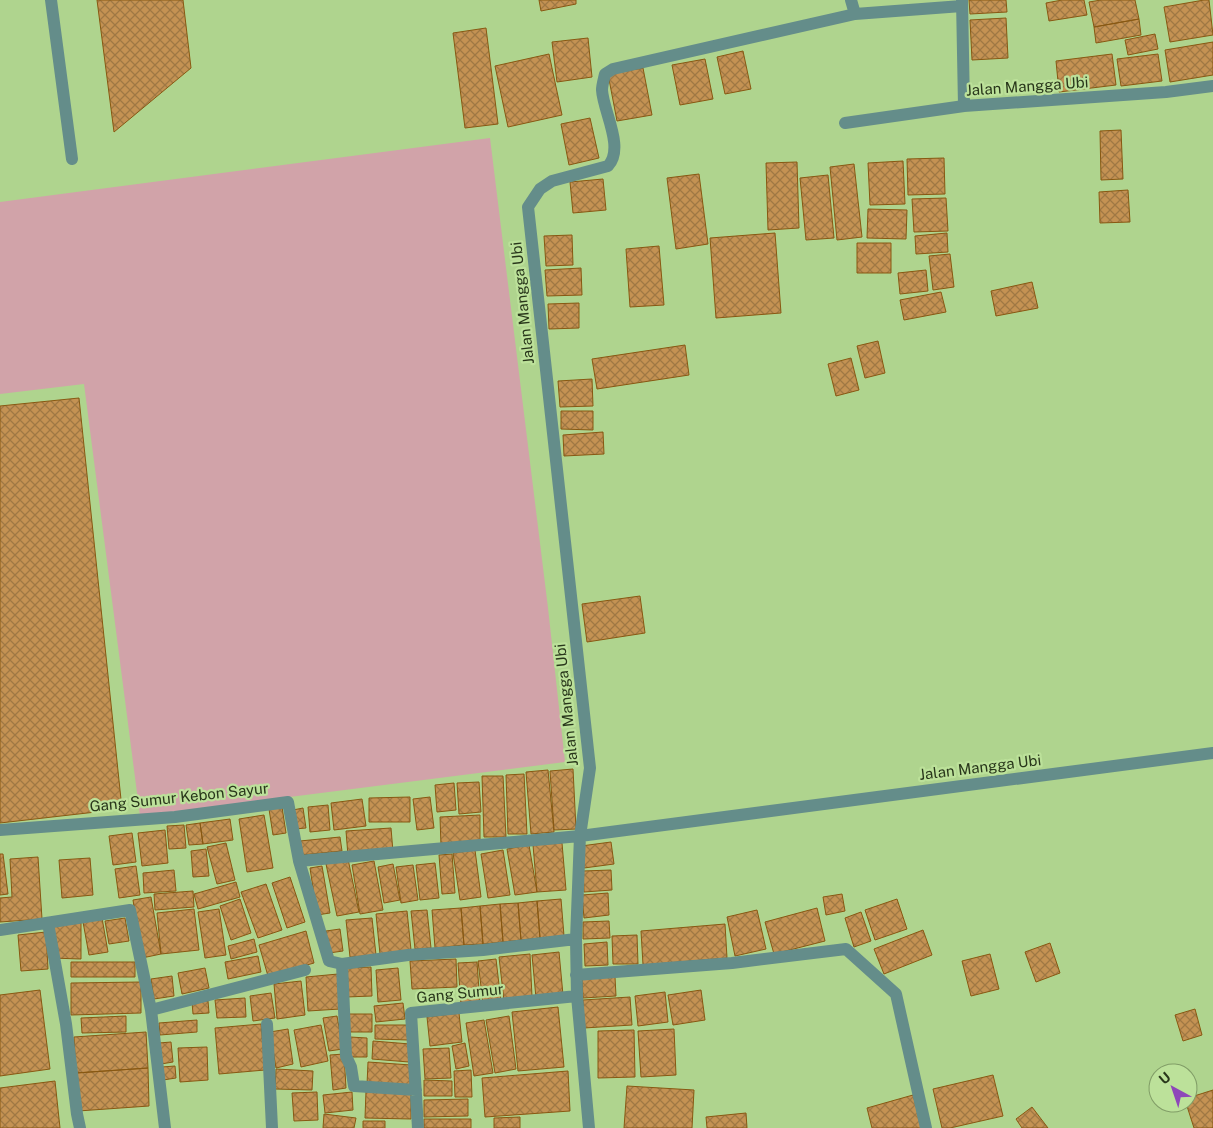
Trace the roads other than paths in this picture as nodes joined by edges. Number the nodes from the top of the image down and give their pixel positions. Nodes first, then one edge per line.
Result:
1 (52, 0) edge
2 (851, 0) edge
3 (962, 3) edge
4 (855, 14) junction
5 (1213, 86) edge
6 (964, 106) junction
7 (844, 123) dead end
8 (72, 159) dead end
9 (1213, 753) edge
10 (0, 830) edge
11 (580, 836) junction
12 (299, 862) junction
13 (48, 923) junction
14 (0, 930) edge
15 (576, 939) junction
16 (342, 964) junction
17 (305, 970) dead end
18 (576, 975) junction
19 (577, 996) junction
20 (150, 1010) junction
21 (267, 1024) dead end
22 (416, 1090) junction
23 (80, 1128) edge
24 (165, 1128) edge
25 (272, 1128) edge
26 (418, 1128) edge
27 (590, 1128) edge
28 (926, 1128) edge

1 - 8 street
2 - 4 street
3 - 4 street
3 - 6 street
4 - 11 street, Jalan Mangga Ubi
5 - 6 street, Jalan Mangga Ubi
6 - 7 street, Jalan Mangga Ubi
9 - 11 street, Jalan Mangga Ubi
10 - 12 street, Gang Sumur Kebon Sayur
11 - 12 street
11 - 15 street
12 - 16 street
13 - 14 street
13 - 20 street
13 - 23 street
15 - 16 street
15 - 18 street
16 - 22 street
17 - 20 street
18 - 19 street
18 - 28 street
19 - 22 street, Gang Sumur
19 - 27 street
20 - 24 street
21 - 25 street
22 - 26 street

